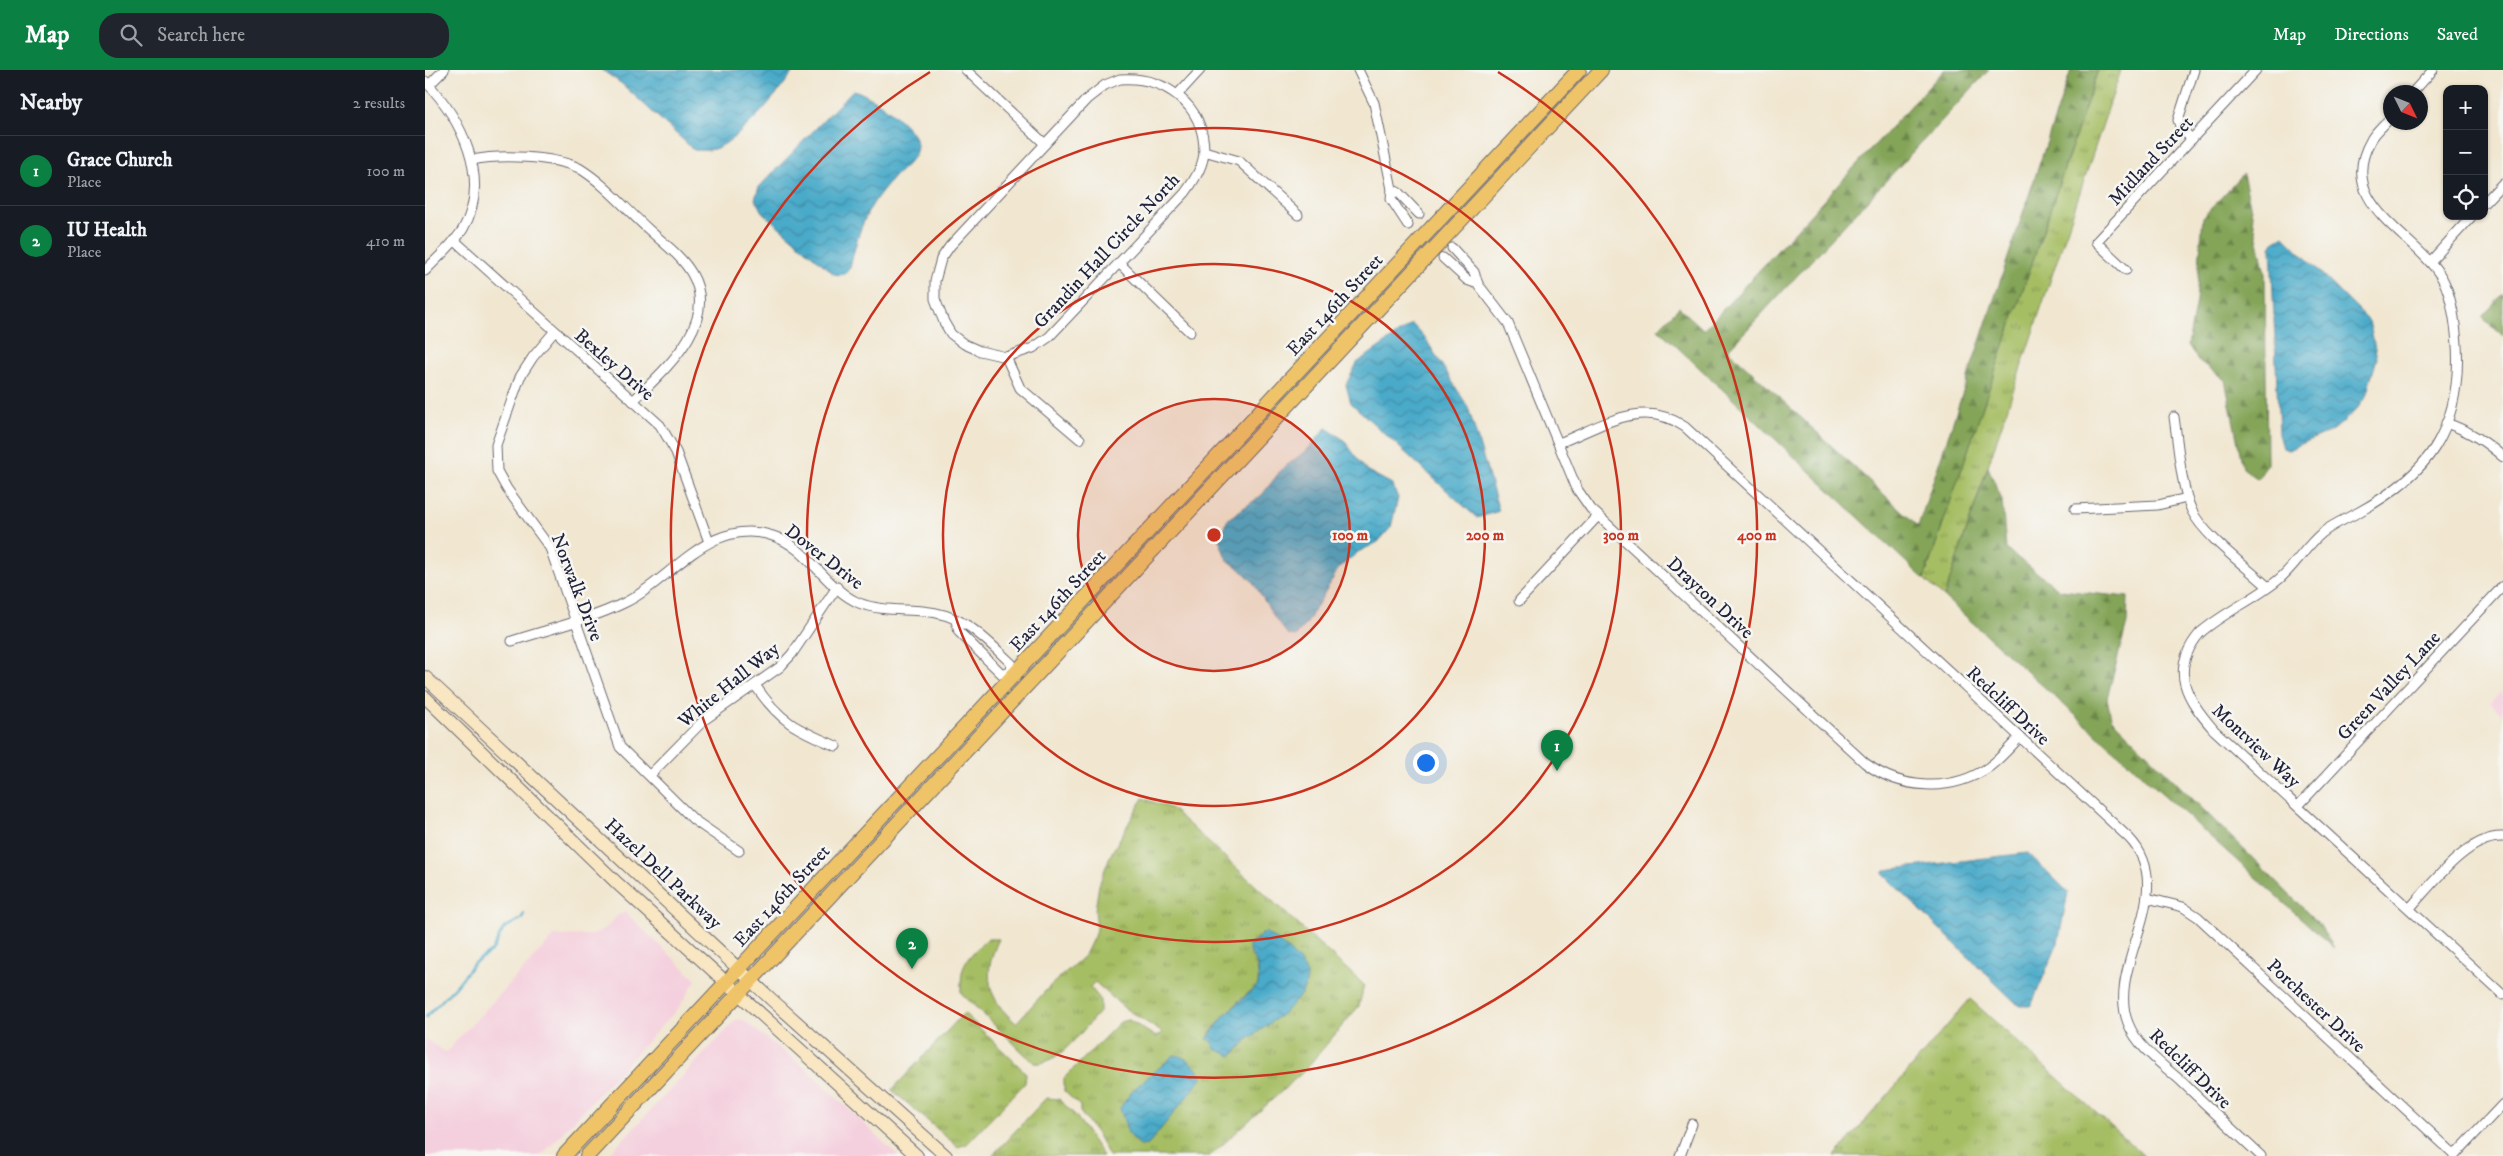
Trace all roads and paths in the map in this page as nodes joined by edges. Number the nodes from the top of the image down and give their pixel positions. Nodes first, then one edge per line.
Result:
1 (444, 70) edge
2 (966, 70) edge
3 (1200, 70) edge
4 (1359, 70) edge
5 (1579, 70) edge
6 (1601, 70) edge
7 (2194, 70) edge
8 (2256, 70) edge
9 (2428, 72) edge
10 (427, 83) edge
11 (2418, 85) edge
12 (1179, 94) junction
13 (2383, 126) edge
14 (2192, 139) junction
15 (1045, 144) junction
16 (1204, 151) junction
17 (472, 160) junction
18 (2503, 183) edge
19 (1392, 189) junction
20 (2488, 199) edge
21 (1419, 214) dead end
22 (1298, 215) dead end
23 (2468, 220) edge
24 (1408, 225) dead end
25 (454, 240) junction
26 (1452, 248) dead end
27 (1443, 258) dead end
28 (2430, 262) junction
29 (1119, 263) junction
30 (2126, 270) dead end
31 (425, 272) edge
32 (1479, 284) junction
33 (554, 332) junction
34 (1190, 332) dead end
35 (1006, 357) junction
36 (633, 401) junction
37 (2174, 417) dead end
38 (2446, 423) junction
39 (1080, 439) dead end
40 (1559, 443) junction
41 (2503, 457) edge
42 (2187, 498) junction
43 (2075, 509) dead end
44 (1598, 516) junction
45 (709, 542) junction
46 (2503, 586) edge
47 (837, 587) junction
48 (2268, 587) junction
49 (1519, 601) dead end
50 (575, 620) junction
51 (956, 621) junction
52 (512, 641) dead end
53 (1011, 673) junction
54 (425, 677) edge
55 (755, 684) junction
56 (1025, 685) junction
57 (425, 697) edge
58 (2019, 737) junction
59 (836, 746) dead end
60 (650, 775) junction
61 (2298, 806) junction
62 (2501, 837) edge
63 (739, 851) dead end
64 (2147, 898) junction
65 (2410, 908) junction
66 (738, 968) junction
67 (751, 980) junction
68 (725, 982) junction
69 (2503, 994) edge
70 (739, 995) junction
71 (2503, 1104) edge
72 (1692, 1124) dead end
73 (564, 1156) edge
74 (587, 1156) edge
75 (917, 1156) edge
76 (946, 1156) edge
77 (1679, 1156) edge
78 (2261, 1156) edge
79 (2454, 1156) edge

1 - 10 street
2 - 15 street
3 - 12 street
4 - 19 street
5 - 53 main road, East 146th Street
6 - 56 main road, East 146th Street
7 - 14 street
8 - 14 street, Midland Street
9 - 11 street
10 - 17 street
12 - 15 street
12 - 16 street, Grandin Hall Circle North
13 - 28 street, Montview Way
14 - 30 street, Midland Street
15 - 35 street
16 - 22 street
16 - 29 street, Grandin Hall Circle North
17 - 25 street
17 - 36 street
18 - 20 street
19 - 21 street
19 - 24 street
23 - 28 street
25 - 31 street
25 - 33 street, Bexley Drive
26 - 32 street, Drayton Drive
27 - 32 street, Drayton Drive
28 - 38 street, Montview Way
29 - 34 street
29 - 35 street, Grandin Hall Circle North
32 - 40 street, Drayton Drive
33 - 36 street, Bexley Drive
33 - 50 street, Norwalk Drive
35 - 39 street
36 - 45 street, Bexley Drive
37 - 42 street
38 - 41 street
38 - 48 street, Montview Way
40 - 44 street, Drayton Drive
40 - 58 street, Redcliff Drive
42 - 43 street
42 - 48 street
44 - 49 street
44 - 58 street, Drayton Drive
45 - 47 street, Dover Drive
45 - 50 street, Dover Drive
46 - 61 street, Green Valley Lane
47 - 51 street, Dover Drive
47 - 55 street, White Hall Way
48 - 61 street, Montview Way
50 - 52 street, Dover Drive
50 - 60 street, Norwalk Drive
51 - 53 street, Dover Drive
51 - 53 street, Dover Drive
53 - 56 street, Dover Drive
53 - 66 main road, East 146th Street
54 - 66 main road, Hazel Dell Parkway
55 - 59 street
55 - 60 street, White Hall Way
56 - 67 main road, East 146th Street
57 - 68 main road, Hazel Dell Parkway
58 - 64 street, Redcliff Drive
60 - 63 street, Norwalk Drive
61 - 65 street, Montview Way
62 - 65 street
64 - 78 street, Redcliff Drive
64 - 79 street, Porchester Drive
65 - 69 street, Montview Way
66 - 67 main road, Hazel Dell Parkway
66 - 68 main road, East 146th Street
67 - 70 main road, East 146th Street
67 - 76 main road, Hazel Dell Parkway
68 - 70 main road, Hazel Dell Parkway
68 - 73 main road, East 146th Street
70 - 74 main road, East 146th Street
70 - 75 main road, Hazel Dell Parkway
71 - 79 street
72 - 77 street

